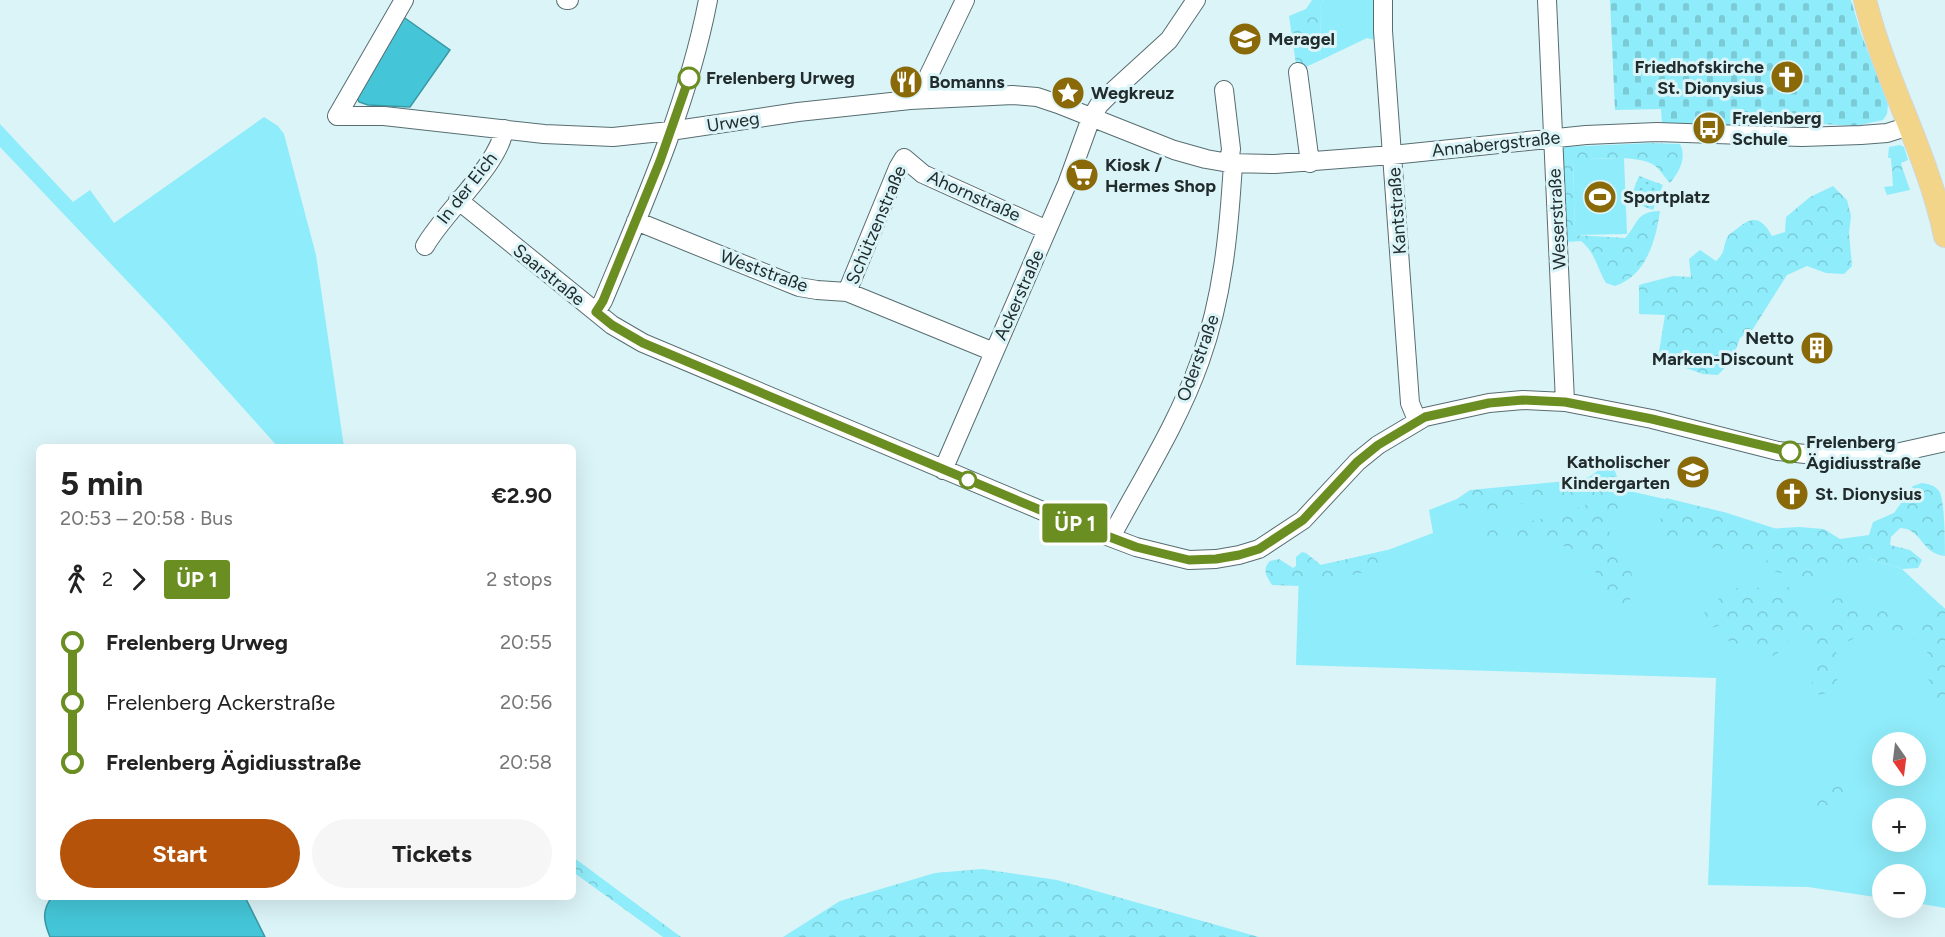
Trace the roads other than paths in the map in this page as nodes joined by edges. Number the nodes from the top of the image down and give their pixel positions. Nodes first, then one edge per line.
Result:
1 (405, 0) edge
2 (708, 0) edge
3 (964, 0) edge
4 (1196, 0) edge
5 (1383, 0) edge
6 (1547, 0) edge
7 (1865, 0) edge
8 (1298, 72) dead end
9 (1224, 90) dead end
10 (924, 99) junction
11 (1090, 118) junction
12 (1909, 126) junction
13 (504, 129) junction
14 (670, 132) junction
15 (1553, 138) junction
16 (1392, 155) junction
17 (904, 158) joint
18 (1231, 163) junction
19 (1310, 163) junction
20 (458, 200) junction
21 (636, 221) junction
22 (1047, 230) junction
23 (1945, 236) edge
24 (425, 246) dead end
25 (848, 292) junction
26 (596, 312) junction
27 (994, 352) junction
28 (1565, 402) junction
29 (1417, 420) junction
30 (1945, 442) edge
31 (943, 470) junction
32 (1111, 537) junction

1 - 13 street, Urweg
2 - 14 street
3 - 10 street
4 - 11 street
5 - 16 street, Kantstraße
6 - 15 street, Weserstraße
7 - 12 main road
8 - 19 street
9 - 18 street, Oderstraße
10 - 11 street, Urweg
10 - 14 street, Urweg
11 - 18 street, Annabergstraße
11 - 22 street, Ackerstraße
12 - 15 street, Annabergstraße
12 - 23 main road
13 - 14 street, Urweg
13 - 20 street, In der Eich
14 - 21 street
15 - 16 street, Annabergstraße
15 - 28 street, Weserstraße
16 - 19 street, Annabergstraße
16 - 29 street, Kantstraße
17 - 22 street, Ahornstraße
17 - 25 street, Schützenstraße
18 - 19 street, Annabergstraße
18 - 32 street, Oderstraße
20 - 24 street, In der Eich
20 - 26 street, Saarstraße
21 - 25 street, Weststraße
21 - 26 street
22 - 27 street, Ackerstraße
25 - 27 street, Weststraße
26 - 31 street, Saarstraße
27 - 31 street, Ackerstraße
28 - 29 street, Saarstraße
28 - 30 street, Saarstraße
29 - 32 street, Saarstraße
31 - 32 street, Saarstraße

